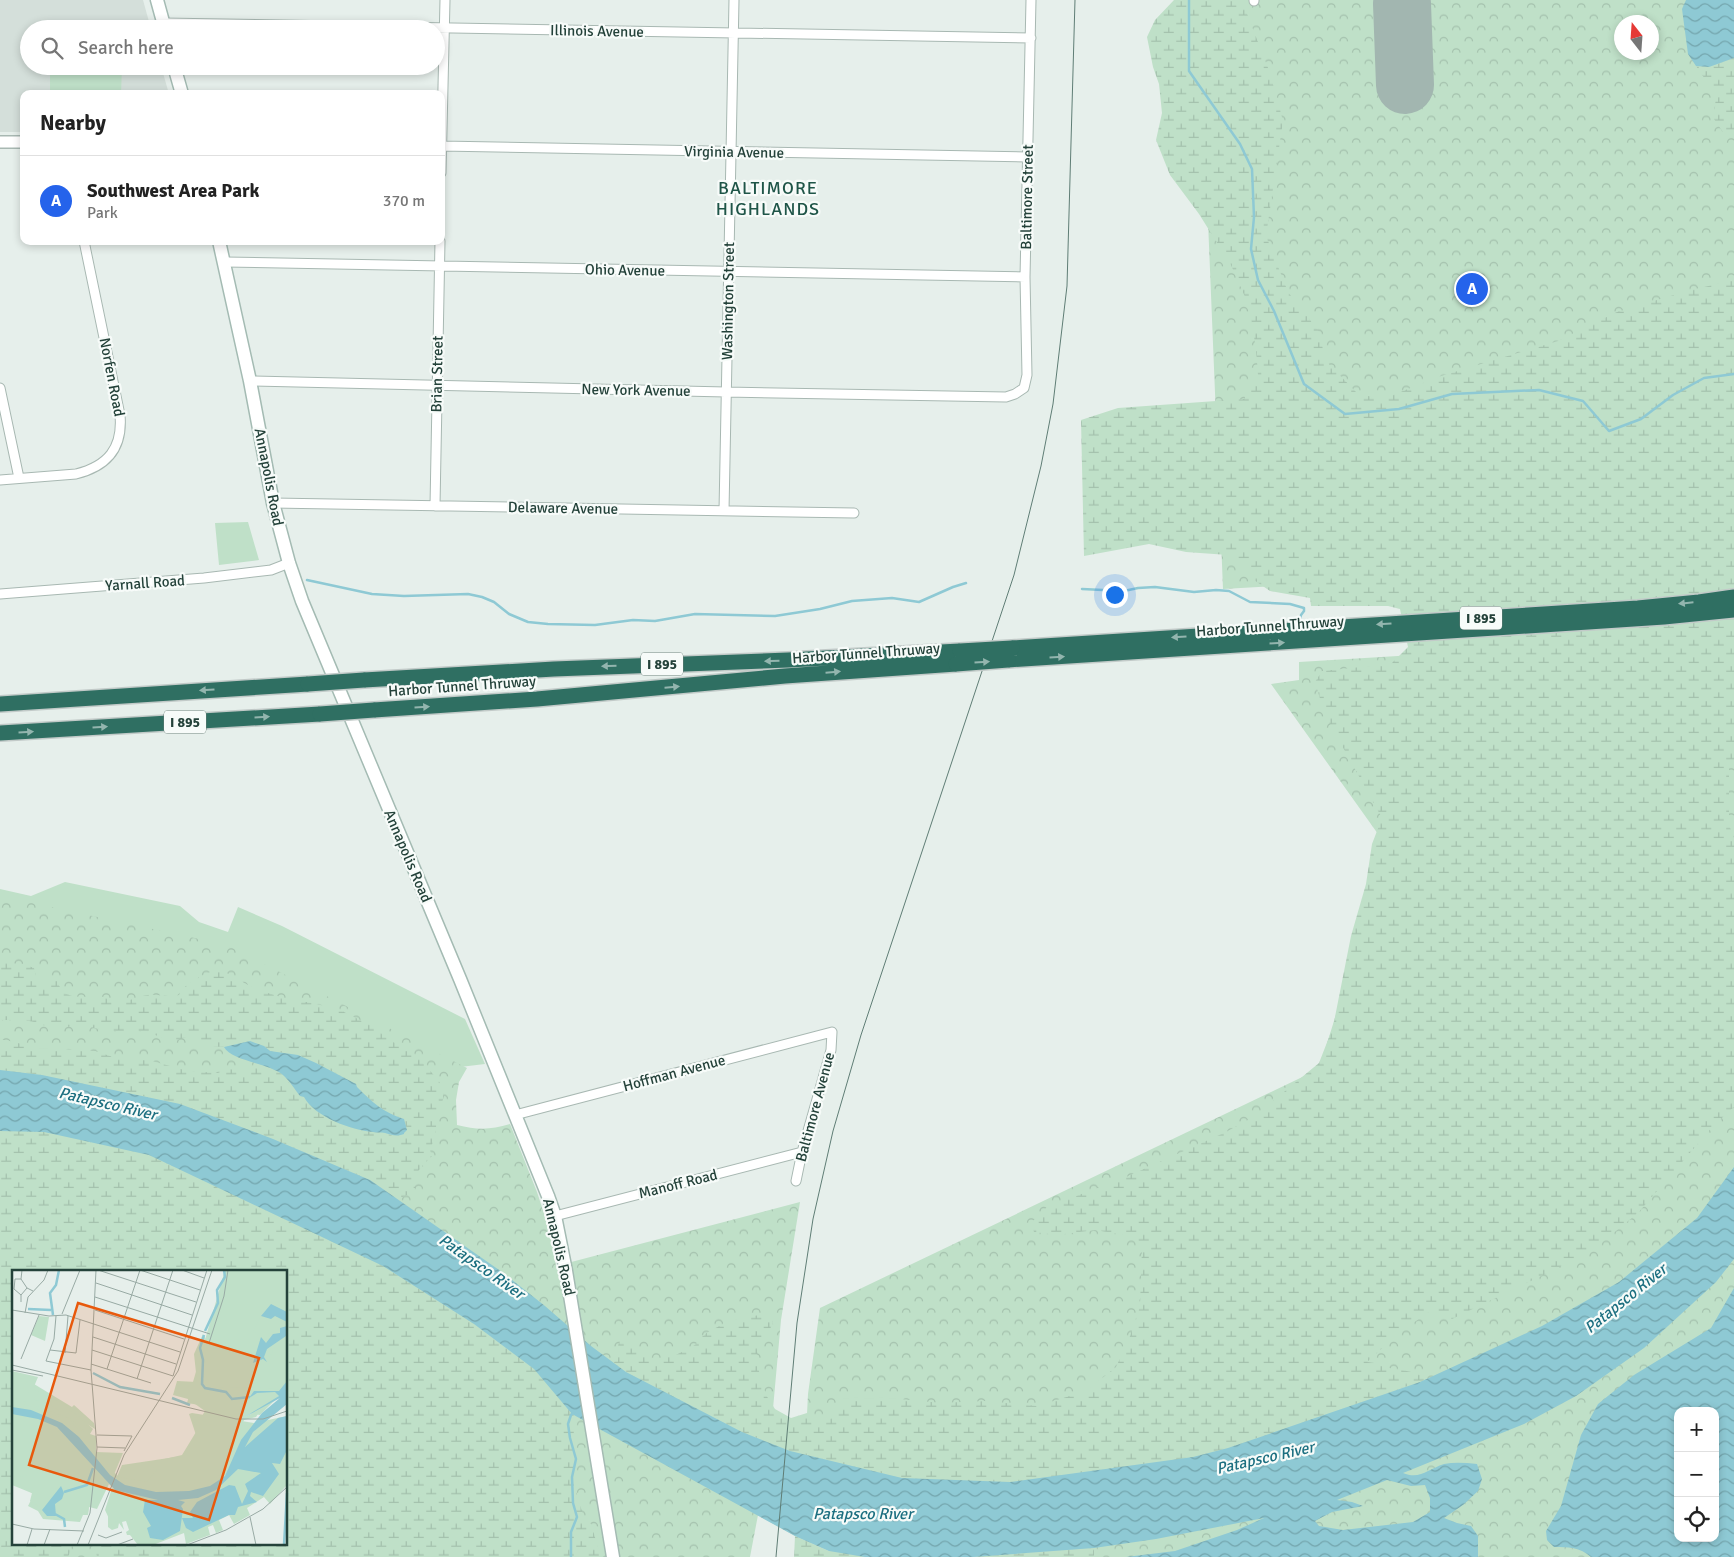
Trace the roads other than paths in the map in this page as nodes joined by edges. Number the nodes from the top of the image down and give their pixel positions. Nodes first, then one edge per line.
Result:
1 (157, 0) edge
2 (445, 0) edge
3 (734, 0) edge
4 (1031, 0) edge
5 (162, 20) edge
6 (444, 20) edge
7 (445, 28) edge
8 (734, 33) junction
9 (1030, 38) junction
10 (177, 75) edge
11 (443, 75) edge
12 (181, 90) edge
13 (443, 90) edge
14 (0, 142) edge
15 (20, 142) edge
16 (445, 146) edge
17 (731, 152) junction
18 (1028, 157) junction
19 (85, 245) edge
20 (220, 245) edge
21 (440, 245) edge
22 (225, 262) junction
23 (439, 266) junction
24 (729, 271) junction
25 (1025, 276) junction
26 (250, 382) junction
27 (437, 386) junction
28 (0, 388) edge
29 (726, 392) junction
30 (1020, 392) joint
31 (19, 478) junction
32 (0, 480) edge
33 (272, 503) junction
34 (435, 506) junction
35 (724, 511) junction
36 (854, 513) dead end
37 (289, 563) junction
38 (0, 594) edge
39 (1734, 596) edge
40 (1734, 610) edge
41 (1228, 640) junction
42 (958, 658) junction
43 (0, 704) edge
44 (0, 734) edge
45 (832, 1032) joint
46 (516, 1115) junction
47 (802, 1152) junction
48 (796, 1181) dead end
49 (554, 1216) junction
50 (613, 1557) edge

1 - 5 main road
2 - 6 street
3 - 8 street, Washington Street
4 - 9 street, Baltimore Street
7 - 8 street, Illinois Avenue
8 - 9 street, Illinois Avenue
8 - 17 street, Washington Street
9 - 18 street, Baltimore Street
10 - 12 main road
11 - 13 street
14 - 15 street
16 - 17 street, Virginia Avenue
17 - 18 street, Virginia Avenue
17 - 24 street, Washington Street
18 - 25 street, Baltimore Street
19 - 31 street, Norfen Road
20 - 22 main road, Annapolis Road
21 - 23 street, Brian Street
22 - 23 street, Ohio Avenue
22 - 26 main road, Annapolis Road
23 - 24 street, Ohio Avenue
23 - 27 street, Brian Street
24 - 25 street, Ohio Avenue
24 - 29 street, Washington Street
25 - 30 street, Baltimore Street
26 - 27 street, New York Avenue
26 - 33 main road, Annapolis Road
27 - 29 street, New York Avenue
27 - 34 street, Brian Street
28 - 31 street
29 - 30 street, New York Avenue
29 - 35 street, Washington Street
31 - 32 street, Norfen Road
33 - 34 street, Delaware Avenue
33 - 37 main road, Annapolis Road
34 - 35 street, Delaware Avenue
35 - 36 street, Delaware Avenue
37 - 38 street, Yarnall Road
37 - 46 main road, Annapolis Road
39 -> 41 highway, Harbor Tunnel Thruway / I 895
41 -> 40 highway, Harbor Tunnel Thruway / I 895
41 - 42 highway, Harbor Tunnel Thruway / I 895, bridge
42 -> 43 highway, Harbor Tunnel Thruway / I 895, bridge
44 -> 42 highway, Harbor Tunnel Thruway / I 895, bridge
45 - 46 street, Hoffman Avenue
45 - 47 street, Baltimore Avenue
46 - 49 main road, Annapolis Road
47 - 48 street, Baltimore Avenue
47 - 49 street, Manoff Road
49 - 50 main road, Annapolis Road

